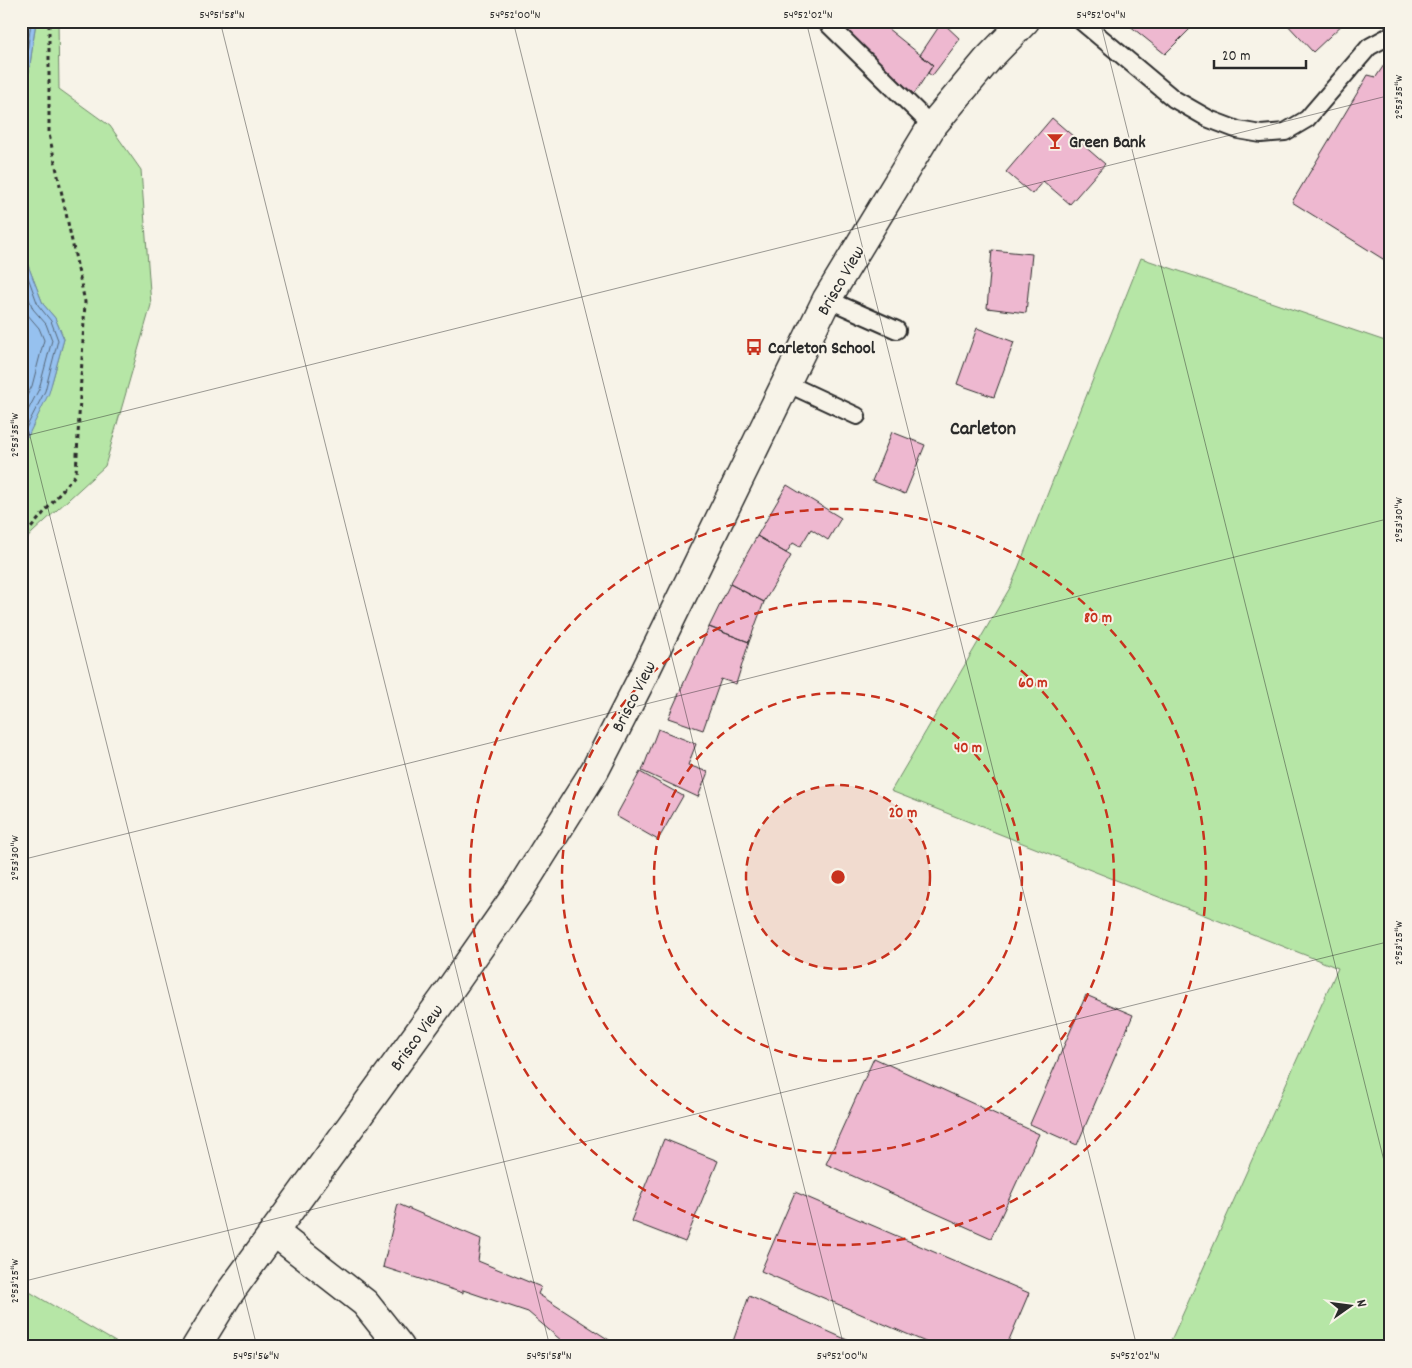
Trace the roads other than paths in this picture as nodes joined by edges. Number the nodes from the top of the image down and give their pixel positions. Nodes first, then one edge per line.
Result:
1 (825, 21) edge
2 (1025, 21) edge
3 (1081, 21) edge
4 (1391, 35) edge
5 (932, 126) junction
6 (827, 299) junction
7 (897, 330) dead end
8 (786, 383) junction
9 (857, 416) dead end
10 (274, 1232) junction
11 (196, 1347) edge
12 (400, 1347) edge

1 - 5 lane
2 - 5 main road, Brisco View
3 - 4 lane
5 - 6 main road, Brisco View
6 - 7 lane
6 - 8 main road, Brisco View
8 - 9 lane
8 - 10 main road, Brisco View
10 - 11 main road, Brisco View
10 - 12 main road

